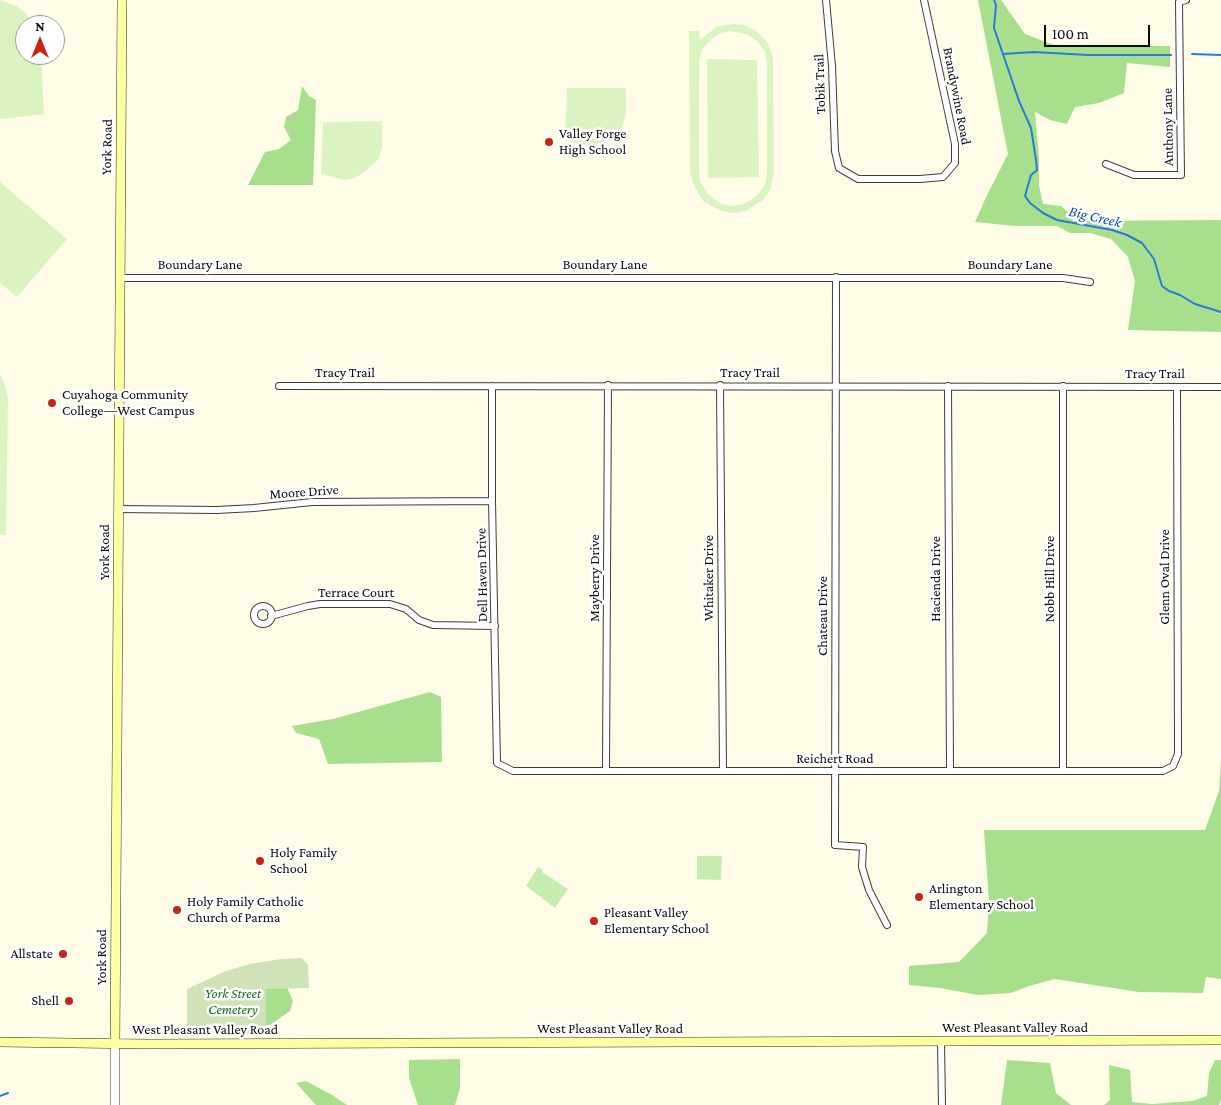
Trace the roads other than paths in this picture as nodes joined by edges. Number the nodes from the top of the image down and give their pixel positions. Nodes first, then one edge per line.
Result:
1 (122, 0) edge
2 (826, 0) edge
3 (924, 0) edge
4 (1180, 1) edge
5 (1106, 164) dead end
6 (839, 168) joint
7 (836, 277) junction
8 (120, 278) junction
9 (1090, 282) dead end
10 (608, 385) junction
11 (720, 385) junction
12 (279, 386) dead end
13 (492, 386) junction
14 (836, 386) junction
15 (948, 386) junction
16 (1063, 386) junction
17 (1177, 387) junction
18 (1221, 387) edge
19 (492, 501) junction
20 (118, 509) junction
21 (272, 616) dead end
22 (495, 626) junction
23 (497, 763) joint
24 (1173, 766) joint
25 (606, 771) junction
26 (723, 771) junction
27 (835, 771) junction
28 (950, 771) junction
29 (1063, 771) junction
30 (887, 925) dead end
31 (1221, 1040) edge
32 (0, 1042) edge
33 (941, 1042) junction
34 (115, 1044) junction
35 (115, 1105) edge
36 (942, 1105) edge

1 - 8 main road, York Road
2 - 6 street, Tobik Trail
3 - 6 street, Brandywine Road
4 - 5 street, Anthony Lane
7 - 8 street, Boundary Lane
7 - 9 street, Boundary Lane
7 - 14 street, Chateau Drive
8 - 20 main road, York Road
10 - 11 street, Tracy Trail
10 - 13 street, Tracy Trail
10 - 25 street, Mayberry Drive
11 - 14 street, Tracy Trail
11 - 26 street, Whitaker Drive
12 - 13 street, Tracy Trail
13 - 19 street, Dell Haven Drive
14 - 15 street, Tracy Trail
14 - 27 street, Chateau Drive
15 - 16 street, Tracy Trail
15 - 28 street, Hacienda Drive
16 - 17 street, Tracy Trail
16 - 29 street, Nobb Hill Drive
17 - 18 street, Tracy Trail
17 - 24 street, Glenn Oval Drive
19 - 20 street, Moore Drive
19 - 22 street, Dell Haven Drive
20 - 34 main road, York Road
21 - 22 street, Terrace Court
22 - 23 street, Dell Haven Drive
23 - 25 street, Reichert Road
24 - 29 street, Reichert Road
25 - 26 street, Reichert Road
26 - 27 street, Reichert Road
27 - 28 street, Reichert Road
27 - 30 street, Chateau Drive
28 - 29 street, Reichert Road
31 - 33 main road, West Pleasant Valley Road
32 - 34 main road, West Pleasant Valley Road
33 - 34 main road, West Pleasant Valley Road
33 - 36 street
34 - 35 street, York Road

